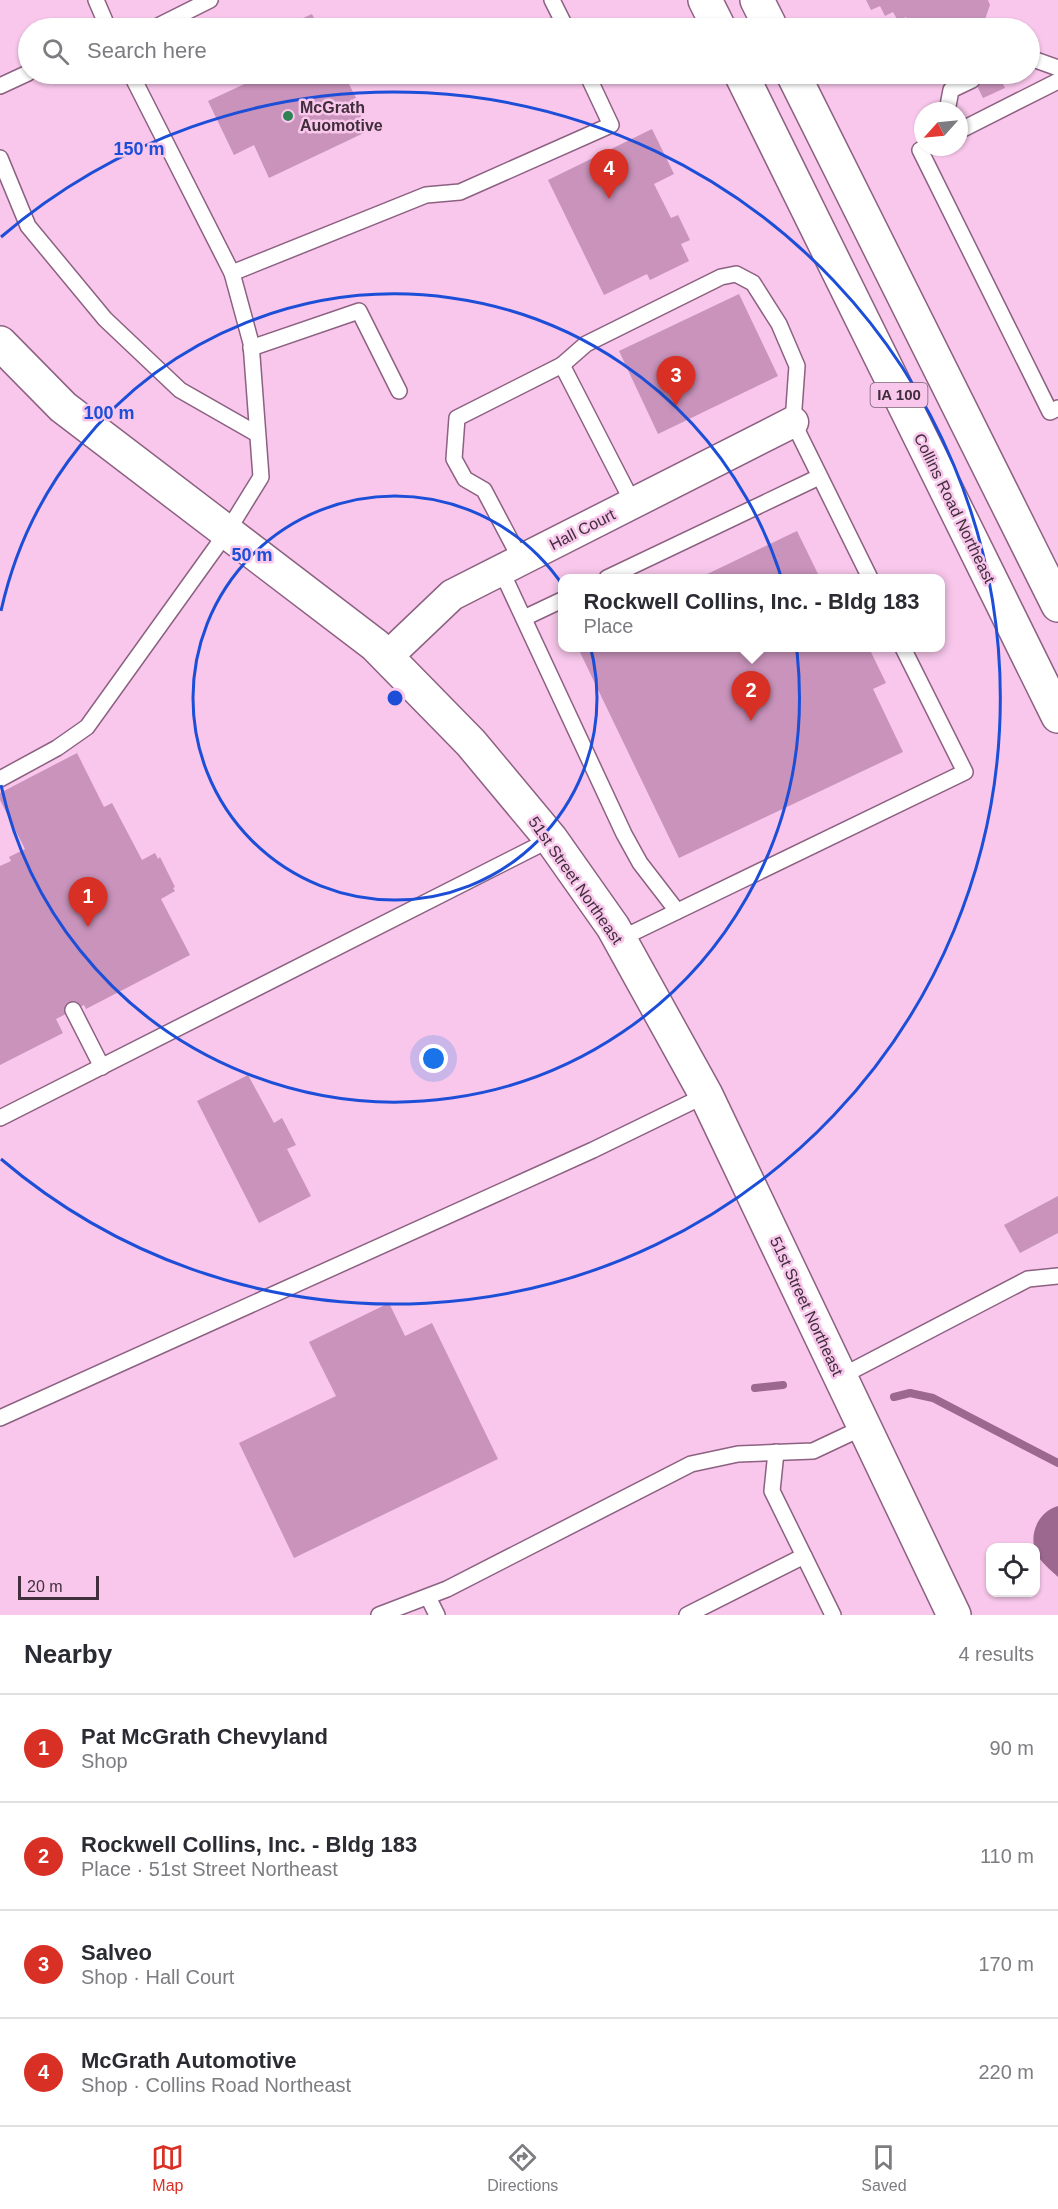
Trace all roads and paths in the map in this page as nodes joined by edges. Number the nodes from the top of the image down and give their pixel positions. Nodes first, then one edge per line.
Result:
1 (210, 0) edge
2 (552, 0) edge
3 (705, 0) edge
4 (757, 0) edge
5 (94, 1) edge
6 (103, 18) edge
7 (174, 18) edge
8 (561, 18) edge
9 (713, 18) edge
10 (766, 18) edge
11 (1040, 62) edge
12 (1058, 69) edge
13 (18, 78) edge
14 (1058, 81) edge
15 (136, 84) edge
16 (592, 84) edge
17 (746, 84) edge
18 (798, 84) edge
19 (964, 84) edge
20 (0, 86) edge
21 (949, 102) edge
22 (968, 126) edge
23 (923, 156) edge
24 (0, 158) edge
25 (232, 273) junction
26 (251, 348) junction
27 (3, 352) edge
28 (562, 365) junction
29 (399, 391) dead end
30 (1058, 408) edge
31 (793, 422) junction
32 (257, 434) junction
33 (819, 477) junction
34 (633, 503) junction
35 (227, 532) junction
36 (511, 565) junction
37 (617, 574) edge
38 (868, 574) edge
39 (558, 602) edge
40 (1058, 605) edge
41 (524, 618) junction
42 (905, 652) edge
43 (387, 657) junction
44 (1058, 716) edge
45 (0, 779) edge
46 (551, 839) junction
47 (677, 911) junction
48 (620, 939) junction
49 (73, 1010) dead end
50 (102, 1067) junction
51 (706, 1095) junction
52 (0, 1118) edge
53 (1058, 1276) edge
54 (840, 1377) junction
55 (0, 1418) edge
56 (864, 1427) junction
57 (776, 1452) junction
58 (804, 1556) junction
59 (428, 1597) junction
60 (379, 1615) edge
61 (437, 1615) edge
62 (687, 1615) edge
63 (833, 1615) edge
64 (954, 1615) edge

1 - 7 lane
2 - 8 lane
3 - 9 main road
4 - 10 main road
5 - 6 lane
11 - 12 lane
13 - 20 lane
14 - 22 lane
15 - 25 lane
16 - 25 lane
17 - 44 main road, Collins Road Northeast / IA 100
18 - 40 main road, IA 100
19 - 21 lane
23 - 30 lane
24 - 32 lane
25 - 26 lane
26 - 29 lane
26 - 32 lane
27 - 35 main road, 51st Street Northeast
28 - 31 lane
28 - 34 lane
28 - 36 lane
31 - 33 lane
31 - 34 street, Hall Court
32 - 35 lane
33 - 37 lane
33 - 38 lane
34 - 36 street, Hall Court
35 - 43 main road, 51st Street Northeast
35 - 45 lane
36 - 41 lane
36 - 43 street, Hall Court
39 - 41 lane
41 - 47 lane
42 - 47 lane
43 - 46 main road, 51st Street Northeast
46 - 48 main road, 51st Street Northeast
46 - 50 lane
47 - 48 lane
48 - 51 main road, 51st Street Northeast
49 - 50 lane
50 - 52 lane
51 - 54 main road, 51st Street Northeast
51 - 55 lane
53 - 54 lane
54 - 56 main road, 51st Street Northeast
56 - 57 lane
56 - 64 main road, 51st Street Northeast
57 - 58 lane
57 - 59 lane
58 - 62 lane
58 - 63 lane
59 - 60 lane
59 - 61 lane

